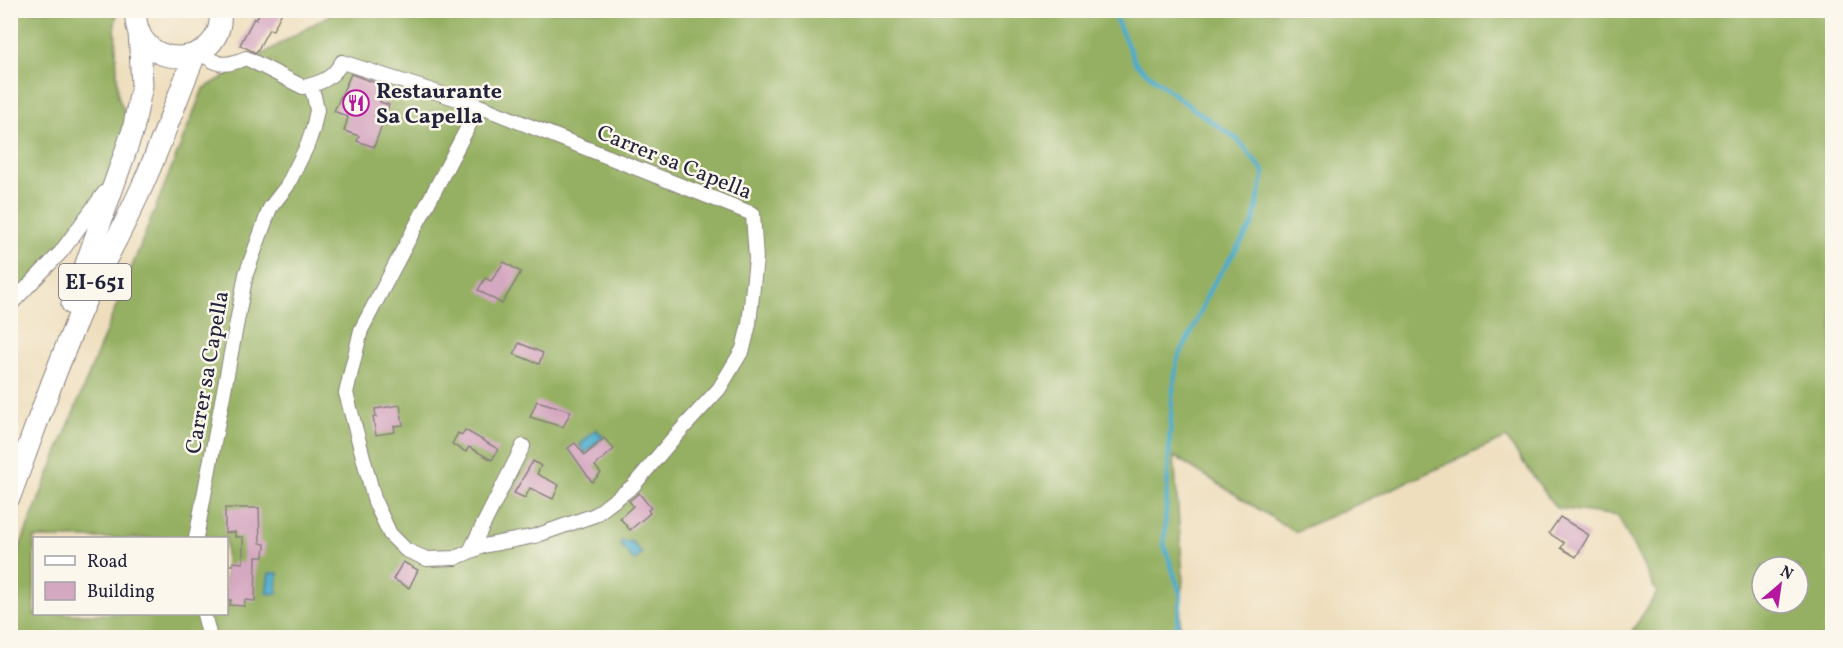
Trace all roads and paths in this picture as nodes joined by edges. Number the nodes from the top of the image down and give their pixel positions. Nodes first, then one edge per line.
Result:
1 (223, 15) edge
2 (137, 21) edge
3 (197, 54) junction
4 (310, 86) junction
5 (479, 106) junction
6 (115, 178) junction
7 (10, 305) edge
8 (50, 386) junction
9 (523, 446) dead end
10 (10, 496) edge
11 (196, 537) edge
12 (470, 551) junction
13 (204, 615) edge
14 (210, 638) edge

1 - 3 main road, EI-651
2 - 3 main road, EI-651
2 - 6 main road, EI-651
3 - 4 street
3 - 8 main road, EI-651
4 - 5 street, Carrer sa Capella
4 - 11 street, Carrer sa Capella
5 - 12 street, Carrer sa Capella
5 - 12 street, Carrer sa Capella
6 - 7 street
6 - 8 main road, EI-651
8 - 10 main road, EI-651
9 - 12 street
13 - 14 street

